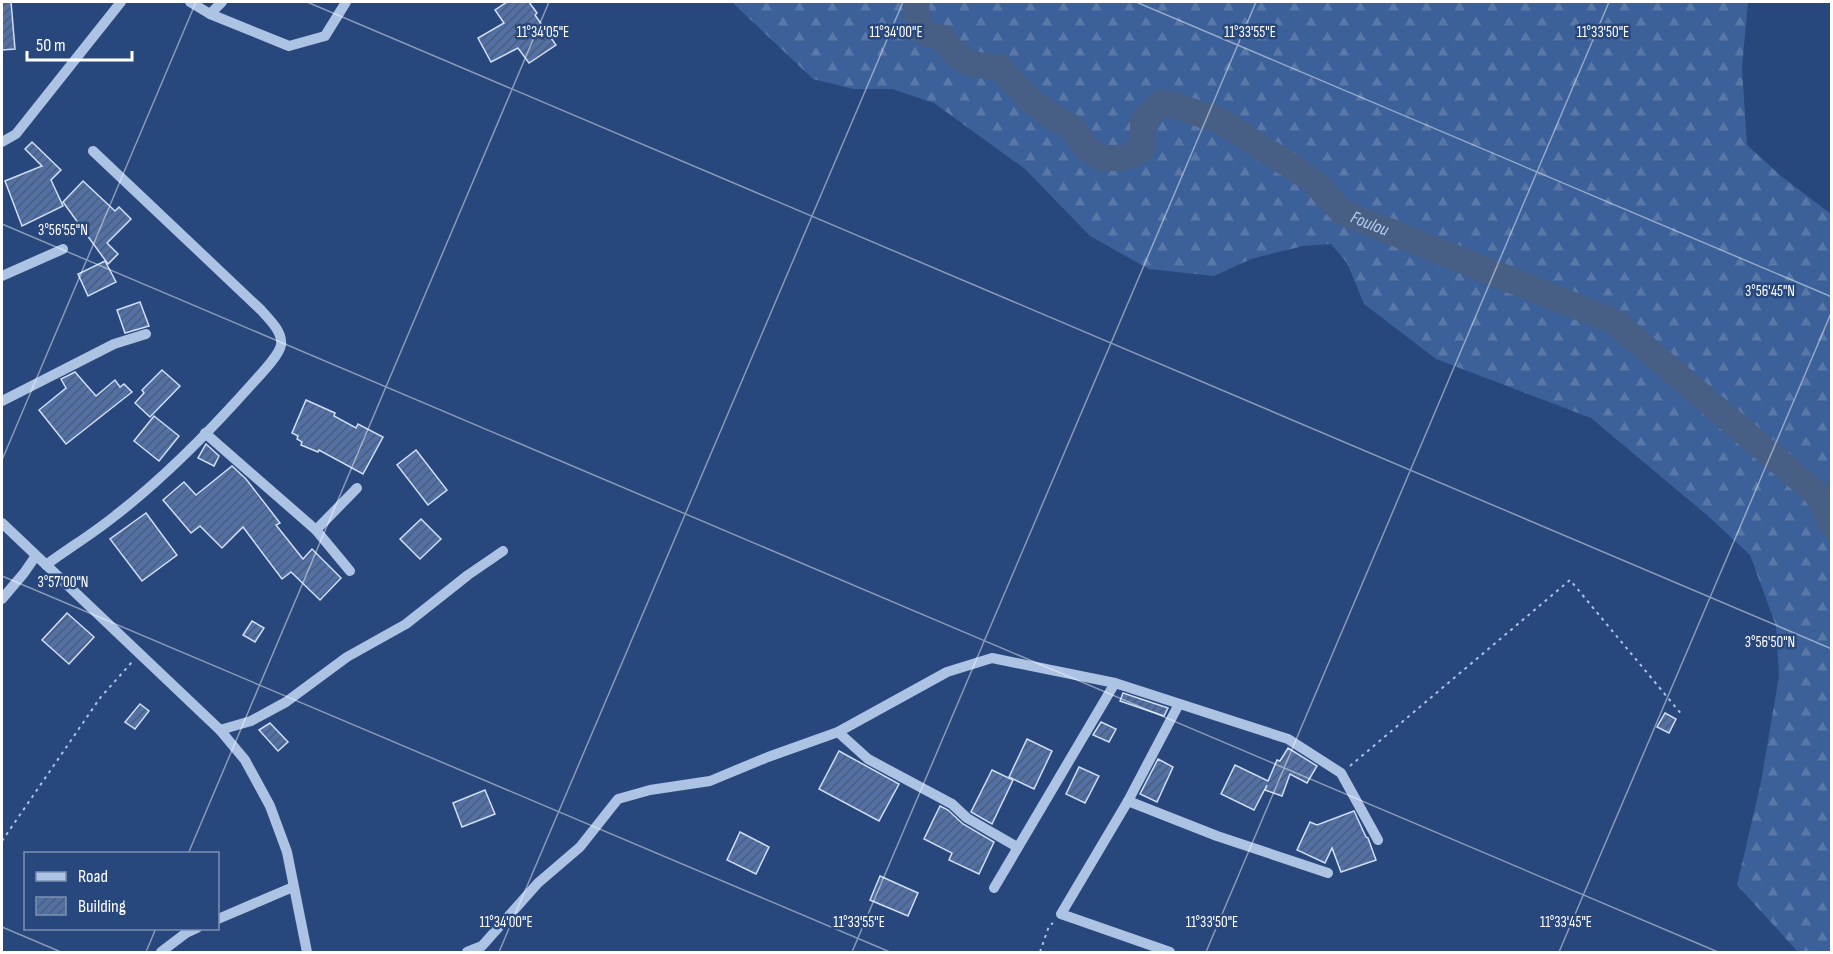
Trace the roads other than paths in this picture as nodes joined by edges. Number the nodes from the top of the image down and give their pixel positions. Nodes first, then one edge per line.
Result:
1 (121, 2) edge
2 (190, 2) edge
3 (222, 2) edge
4 (346, 2) edge
5 (210, 14) junction
6 (2, 142) edge
7 (93, 151) dead end
8 (63, 249) dead end
9 (2, 276) edge
10 (146, 334) dead end
11 (2, 401) edge
12 (205, 433) junction
13 (357, 488) dead end
14 (2, 523) edge
15 (316, 530) junction
16 (504, 550) dead end
17 (35, 557) junction
18 (46, 565) junction
19 (350, 571) dead end
20 (2, 599) edge
21 (1115, 683) junction
22 (1179, 704) junction
23 (220, 730) junction
24 (837, 732) junction
25 (1128, 801) junction
26 (1378, 840) dead end
27 (1017, 847) junction
28 (1328, 873) dead end
29 (293, 887) junction
30 (994, 888) dead end
31 (219, 919) edge
32 (193, 930) edge
33 (483, 949) edge
34 (161, 952) edge
35 (307, 952) edge
36 (467, 952) edge
37 (1170, 952) edge

1 - 6 street
2 - 5 street
3 - 5 street
4 - 5 street
7 - 12 street
8 - 9 street
10 - 11 street
12 - 15 street
12 - 18 street
13 - 15 street
14 - 17 street
15 - 19 street
16 - 23 street
17 - 18 street
17 - 20 street
18 - 23 street
21 - 22 street
21 - 24 street
21 - 27 street
22 - 25 street
22 - 26 street
23 - 29 street
24 - 27 street
24 - 33 street
25 - 28 street
25 - 37 street
27 - 30 street
29 - 31 street
29 - 35 street
32 - 34 street
33 - 36 street

